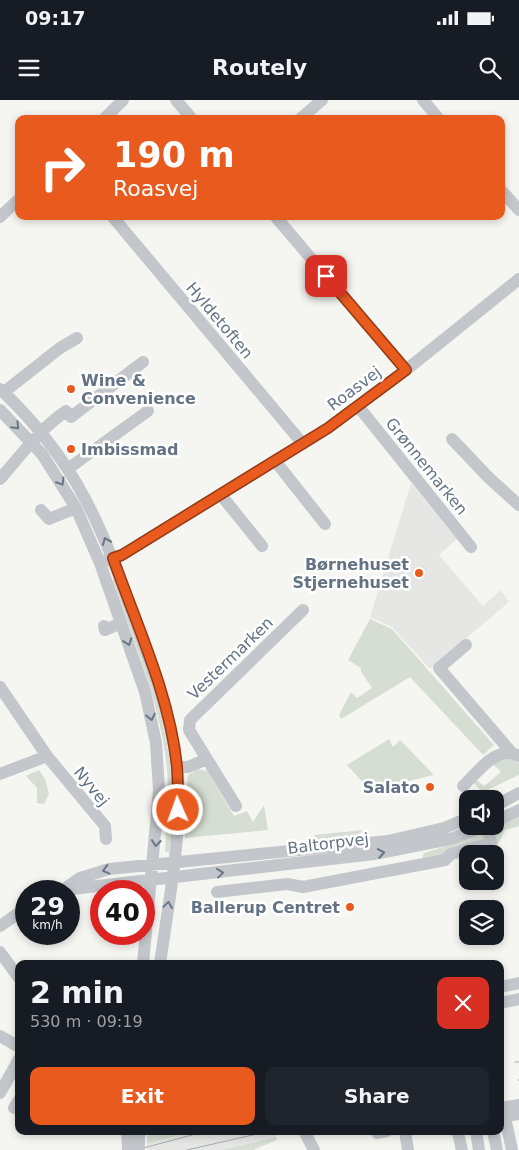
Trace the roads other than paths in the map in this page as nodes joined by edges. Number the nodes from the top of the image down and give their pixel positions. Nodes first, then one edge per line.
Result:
1 (124, 100) edge
2 (176, 100) edge
3 (322, 100) edge
4 (422, 100) edge
5 (108, 115) edge
6 (189, 115) edge
7 (305, 115) edge
8 (435, 115) edge
9 (505, 194) edge
10 (15, 203) edge
11 (519, 210) edge
12 (0, 217) edge
13 (115, 220) edge
14 (278, 220) edge
15 (519, 279) edge
16 (77, 338) dead end
17 (143, 362) dead end
18 (406, 370) junction
19 (2, 391) edge
20 (358, 406) junction
21 (0, 410) edge
22 (148, 411) dead end
23 (41, 431) junction
24 (452, 439) dead end
25 (32, 443) junction
26 (303, 444) junction
27 (276, 462) junction
28 (69, 468) junction
29 (0, 479) edge
30 (221, 495) junction
31 (519, 505) edge
32 (76, 508) junction
33 (41, 510) dead end
34 (325, 524) dead end
35 (262, 546) dead end
36 (472, 547) dead end
37 (113, 558) junction
38 (100, 563) junction
39 (303, 610) dead end
40 (121, 623) junction
41 (104, 626) dead end
42 (466, 645) dead end
43 (0, 687) edge
44 (515, 754) edge
45 (47, 756) junction
46 (206, 759) junction
47 (177, 767) junction
48 (0, 774) edge
49 (463, 786) dead end
50 (519, 794) edge
51 (504, 802) edge
52 (236, 806) dead end
53 (519, 810) edge
54 (504, 818) edge
55 (459, 822) edge
56 (461, 835) edge
57 (489, 835) edge
58 (106, 839) dead end
59 (409, 848) junction
60 (174, 863) junction
61 (154, 864) junction
62 (414, 867) junction
63 (172, 879) junction
64 (77, 880) edge
65 (152, 880) edge
66 (155, 882) edge
67 (217, 892) dead end
68 (15, 916) edge
69 (0, 926) edge
70 (145, 945) edge
71 (0, 952) edge
72 (143, 960) edge
73 (161, 960) edge
74 (15, 973) edge
75 (519, 983) edge
76 (504, 986) edge
77 (519, 999) edge
78 (504, 1002) edge
79 (0, 1036) edge
80 (15, 1045) edge
81 (15, 1066) edge
82 (0, 1093) edge
83 (519, 1105) edge
84 (504, 1113) edge
85 (504, 1114) edge
86 (519, 1114) edge
87 (504, 1121) edge
88 (126, 1135) edge
89 (139, 1135) edge
90 (306, 1135) edge
91 (406, 1135) edge
92 (458, 1135) edge
93 (477, 1135) edge
94 (494, 1135) edge
95 (128, 1150) edge
96 (139, 1150) edge
97 (314, 1150) edge
98 (408, 1150) edge
99 (462, 1150) edge
100 (479, 1150) edge
101 (497, 1150) edge
102 (512, 1150) edge

1 - 5 street
2 - 6 street
3 - 7 street
4 - 8 street
9 - 11 street
10 - 12 street
13 - 26 street, Hyldetoften
14 - 18 street
15 - 18 street, Roasvej
16 - 19 street
17 - 23 street
18 - 20 street, Roasvej
19 - 23 street
20 - 26 street, Roasvej
20 - 36 street, Grønnemarken
21 -> 25 street
22 - 28 street
23 - 25 street
23 - 28 street
24 - 31 street
25 - 29 street
25 -> 32 street
26 - 27 street, Roasvej
27 - 30 street, Roasvej
27 - 34 street
37 -> 28 street
30 - 35 street
30 - 37 street, Roasvej
32 - 33 street
32 - 38 street
37 - 38 street, Roasvej
37 - 47 street
38 - 40 street
39 - 46 street, Vestermarken
40 - 41 street
40 -> 61 street
42 - 44 street
43 - 45 street, Nyvej
44 - 49 street
45 - 48 street
45 - 58 street, Nyvej
46 - 47 street
46 - 52 street, Vestermarken
47 - 60 street
50 - 51 street
53 - 54 street
55 - 60 street, Baltorpvej
56 - 59 street, Baltorpvej
57 - 62 street
59 - 62 street
63 -> 59 street, Baltorpvej
60 - 61 street, Baltorpvej
60 - 63 street
61 -> 64 street, Baltorpvej
61 - 65 street
62 - 67 street
63 - 66 street, Baltorpvej
73 -> 63 street
68 - 69 street
70 - 72 street
71 - 74 street
75 - 76 street
77 - 78 street
79 - 80 street
81 - 82 street
83 - 84 street
85 - 86 street
87 - 102 street
88 - 95 street
89 - 96 street
90 - 97 street
91 - 98 street
92 - 99 street
93 - 100 street
94 - 101 street

